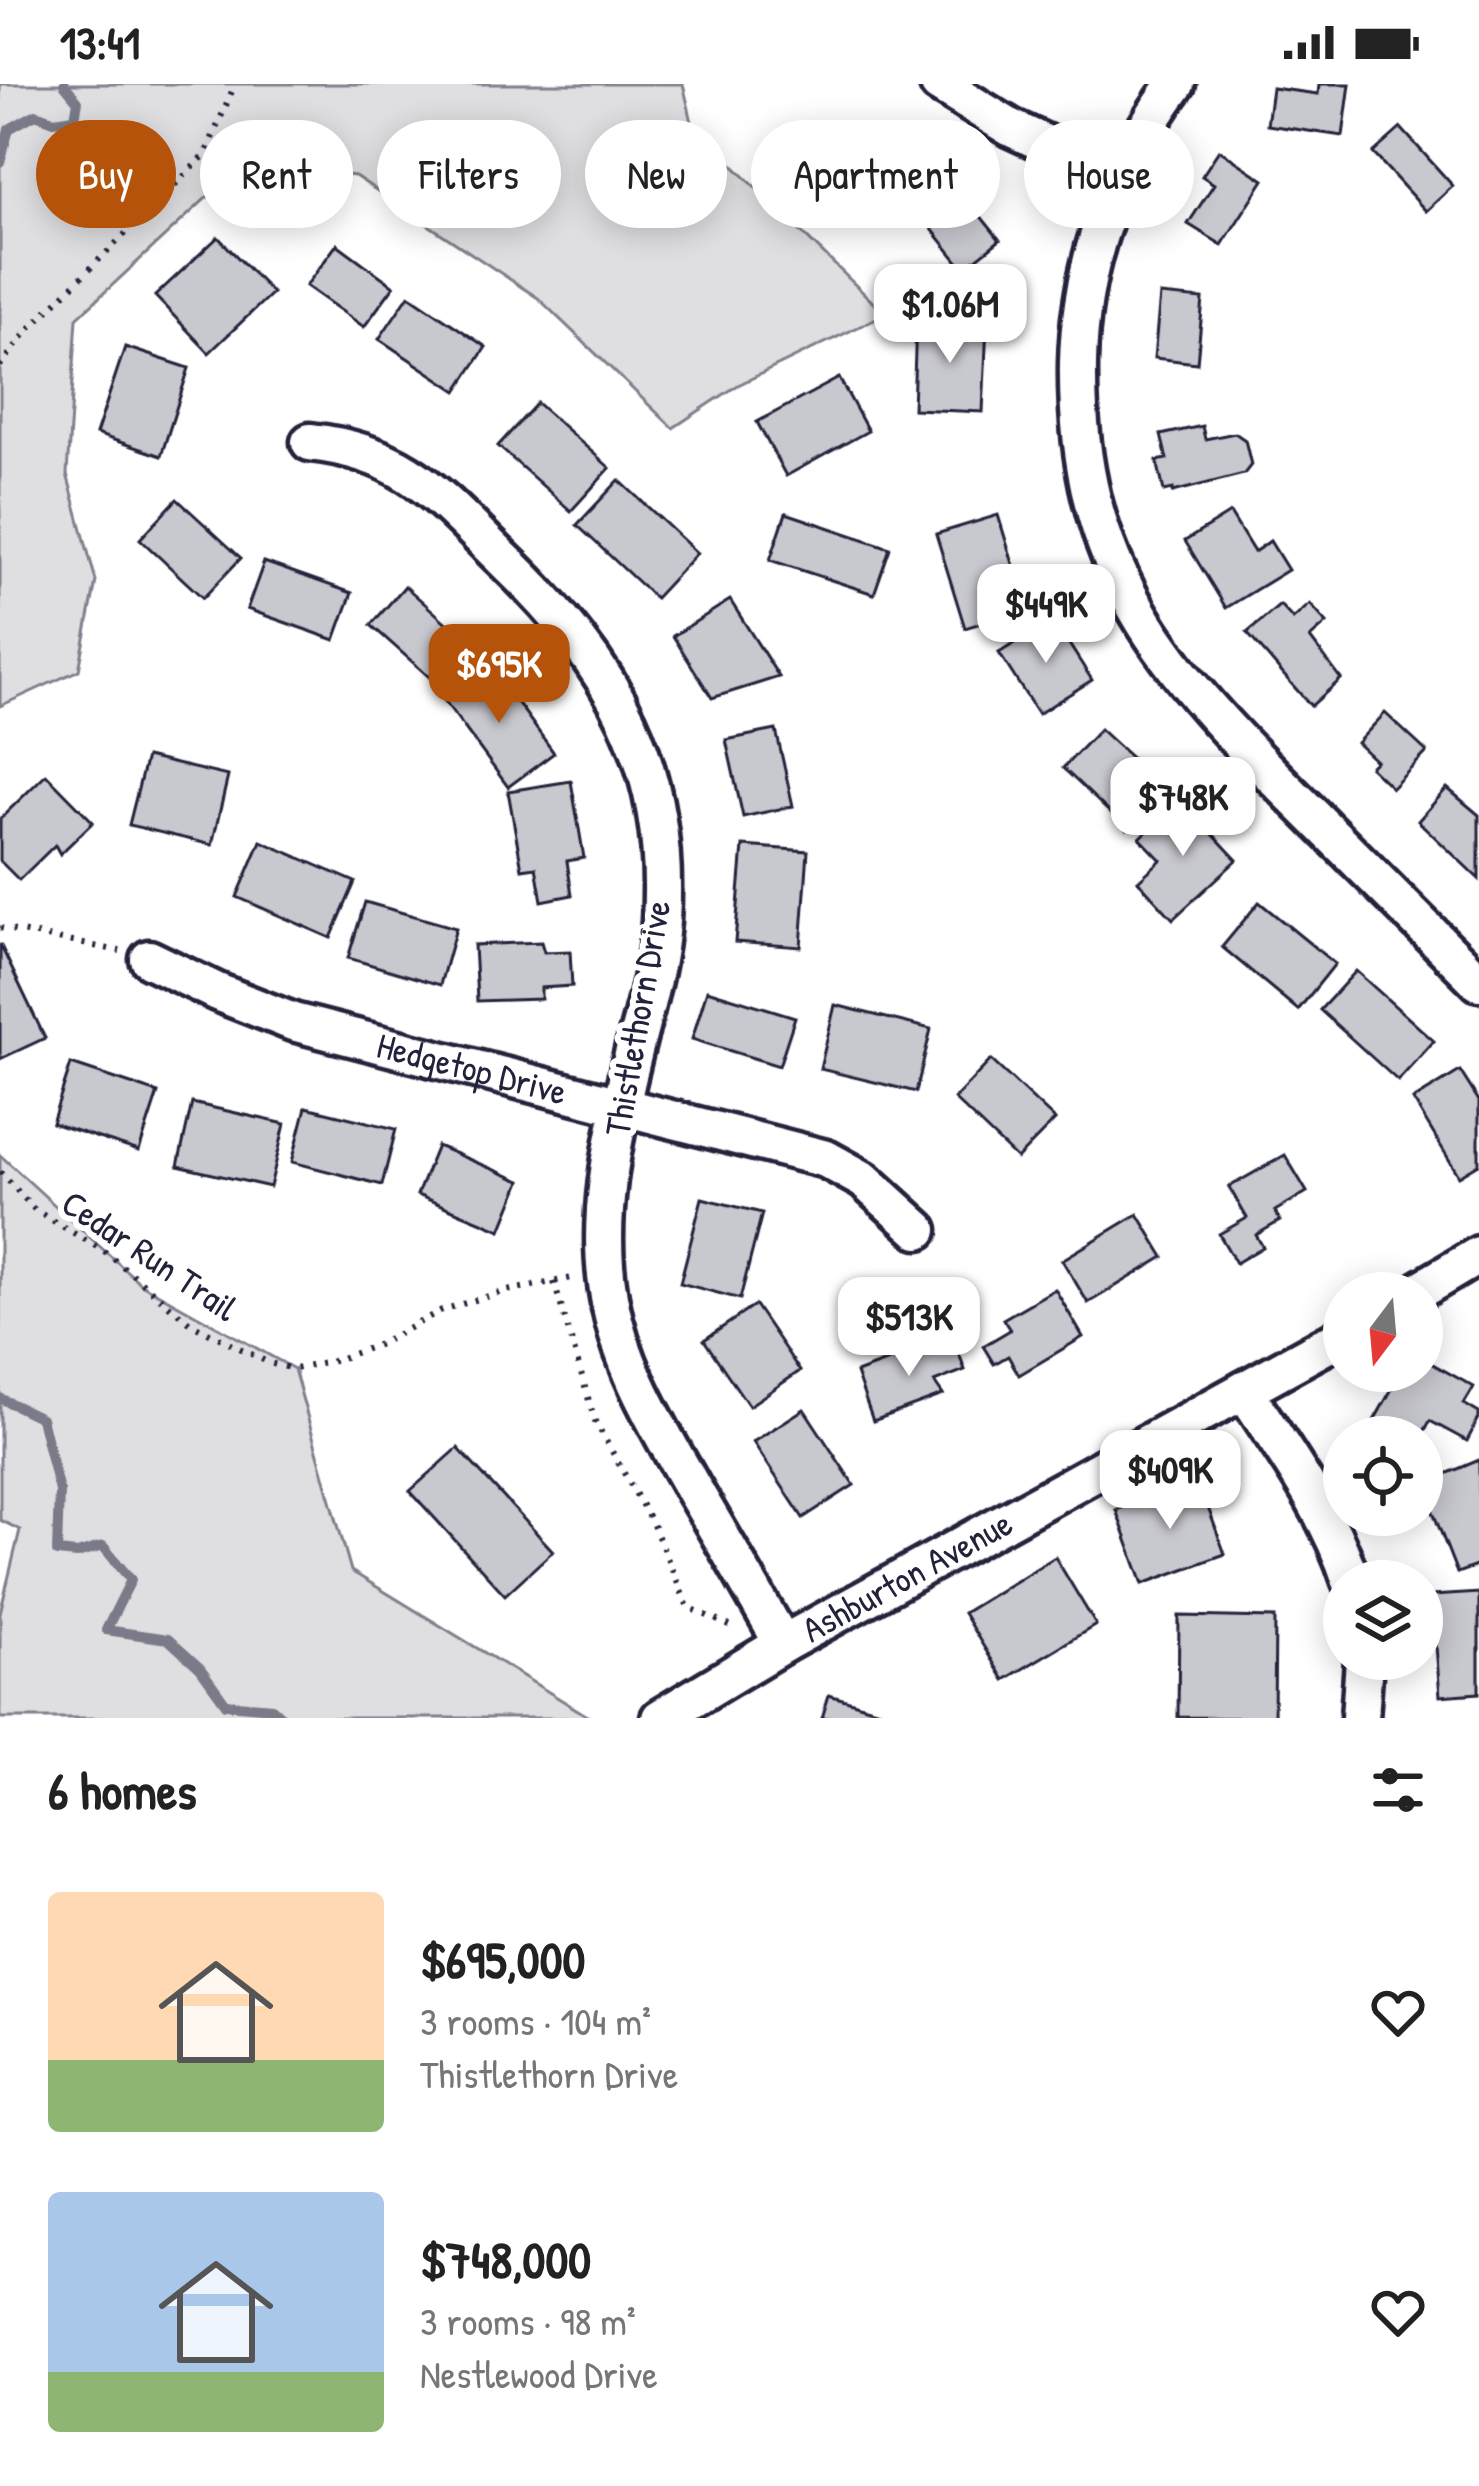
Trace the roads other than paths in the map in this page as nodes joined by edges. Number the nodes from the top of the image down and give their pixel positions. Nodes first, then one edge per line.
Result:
1 (939, 84) edge
2 (1176, 84) edge
3 (1155, 120) edge
4 (1024, 134) edge
5 (1100, 228) edge
6 (310, 442) dead end
7 (149, 959) road end
8 (1479, 982) edge
9 (621, 1106) junction
10 (920, 1230) dead end
11 (1479, 1256) edge
12 (1443, 1277) edge
13 (1323, 1347) edge
14 (1244, 1390) junction
15 (1343, 1560) edge
16 (783, 1644) junction
17 (1363, 1680) edge
18 (660, 1718) edge
19 (1360, 1718) edge

1 - 4 street
2 - 3 street
5 - 8 street
6 - 9 street, Thistlethorn Drive
7 - 9 street, Hedgetop Drive
9 - 10 street, Hedgetop Drive
9 - 16 street, Thistlethorn Drive
11 - 12 street
13 - 14 street, Ashburton Avenue
14 - 15 street
14 - 16 street, Ashburton Avenue
16 - 18 street, Ashburton Avenue
17 - 19 street

